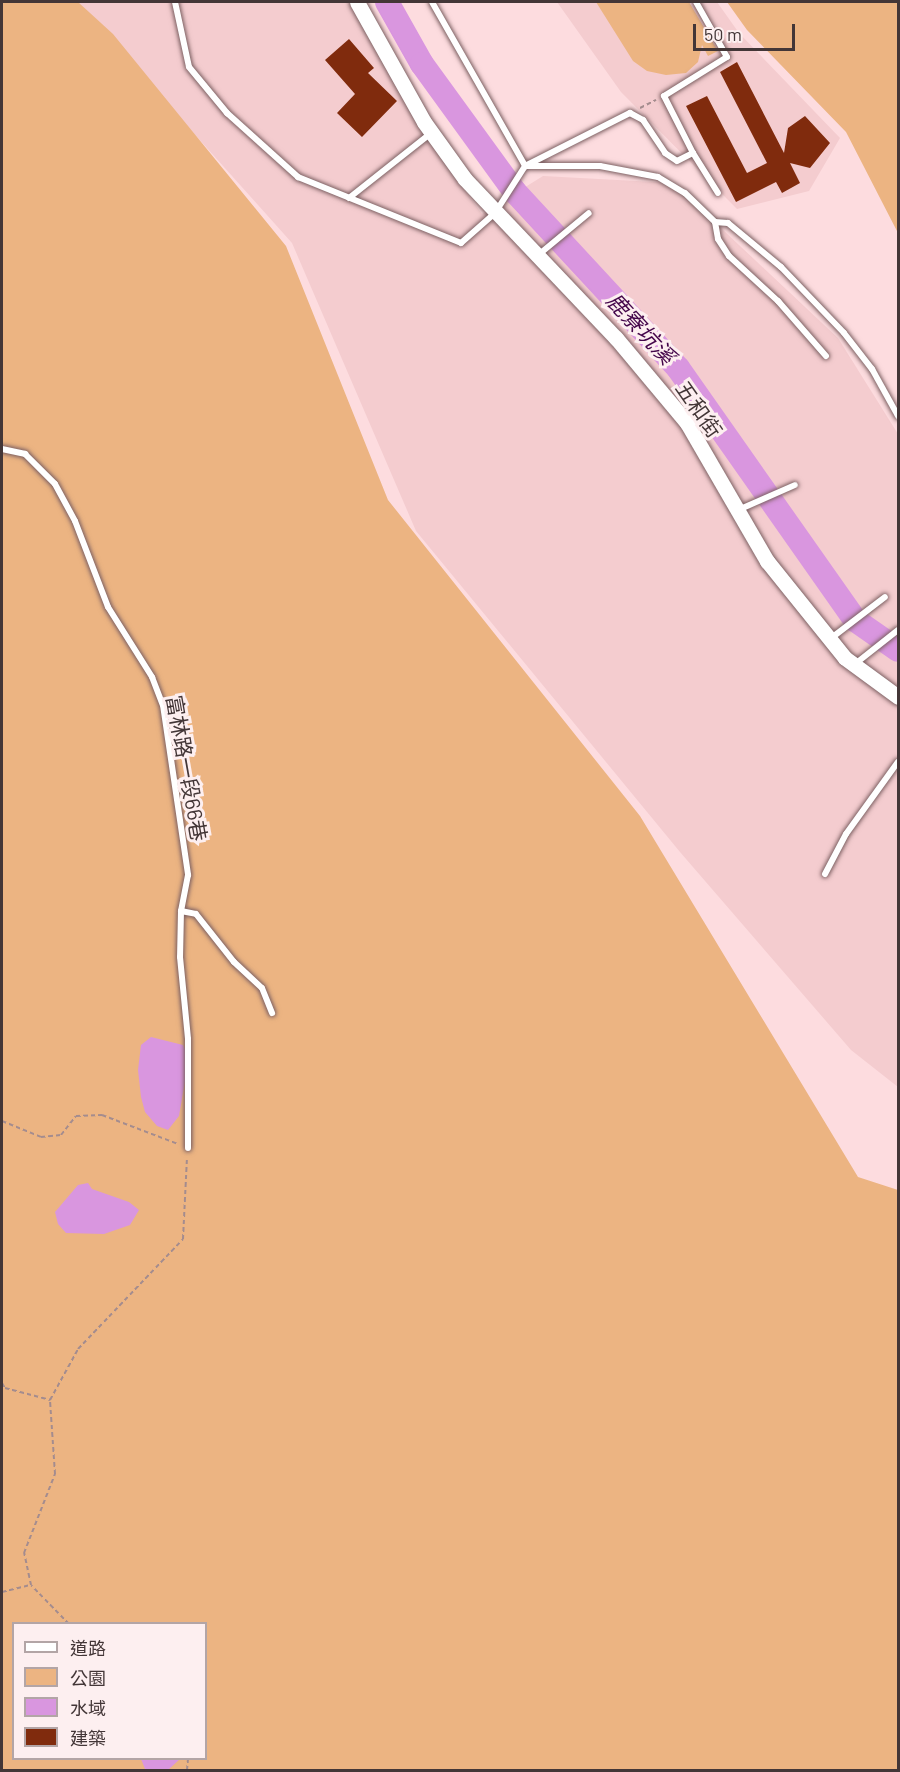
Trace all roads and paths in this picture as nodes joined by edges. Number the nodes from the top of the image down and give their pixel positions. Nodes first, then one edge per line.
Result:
1 (175, 2) edge
2 (357, 2) edge
3 (432, 2) edge
4 (696, 2) edge
5 (664, 96) junction
6 (630, 114) junction
7 (431, 133) junction
8 (693, 153) junction
9 (525, 166) junction
10 (718, 193) dead end
11 (349, 198) junction
12 (495, 213) junction
13 (589, 213) dead end
14 (715, 222) junction
15 (537, 256) junction
16 (826, 356) dead end
17 (898, 416) edge
18 (2, 449) edge
19 (795, 485) dead end
20 (738, 510) junction
21 (885, 597) dead end
22 (898, 630) edge
23 (830, 639) junction
24 (855, 664) dead end
25 (898, 697) edge
26 (898, 762) edge
27 (825, 874) dead end
28 (181, 911) junction
29 (272, 1013) dead end
30 (2, 1121) edge
31 (188, 1148) junction
32 (2, 1383) edge
33 (50, 1400) junction
34 (31, 1585) junction
35 (2, 1592) edge
36 (68, 1622) edge

1 - 11 lane
2 - 7 street, 五和街
3 - 9 lane
4 - 5 lane
5 - 6 path
5 - 8 lane
6 - 8 lane
6 - 9 lane
7 - 11 lane
7 - 12 street, 五和街
8 - 10 lane
9 - 12 lane
9 - 14 lane
11 - 12 lane
12 - 15 street, 五和街
13 - 15 lane
14 - 16 lane
14 - 17 lane
15 - 20 street, 五和街
18 - 28 lane, 富林路一段66巷
19 - 20 lane
20 - 23 street, 五和街
21 - 23 lane
22 - 24 lane
23 - 25 street, 五和街
26 - 27 lane
28 - 29 lane
28 - 31 lane, 富林路一段66巷
30 - 31 path
31 - 33 path
32 - 33 path
33 - 34 path
34 - 35 path
34 - 36 path

